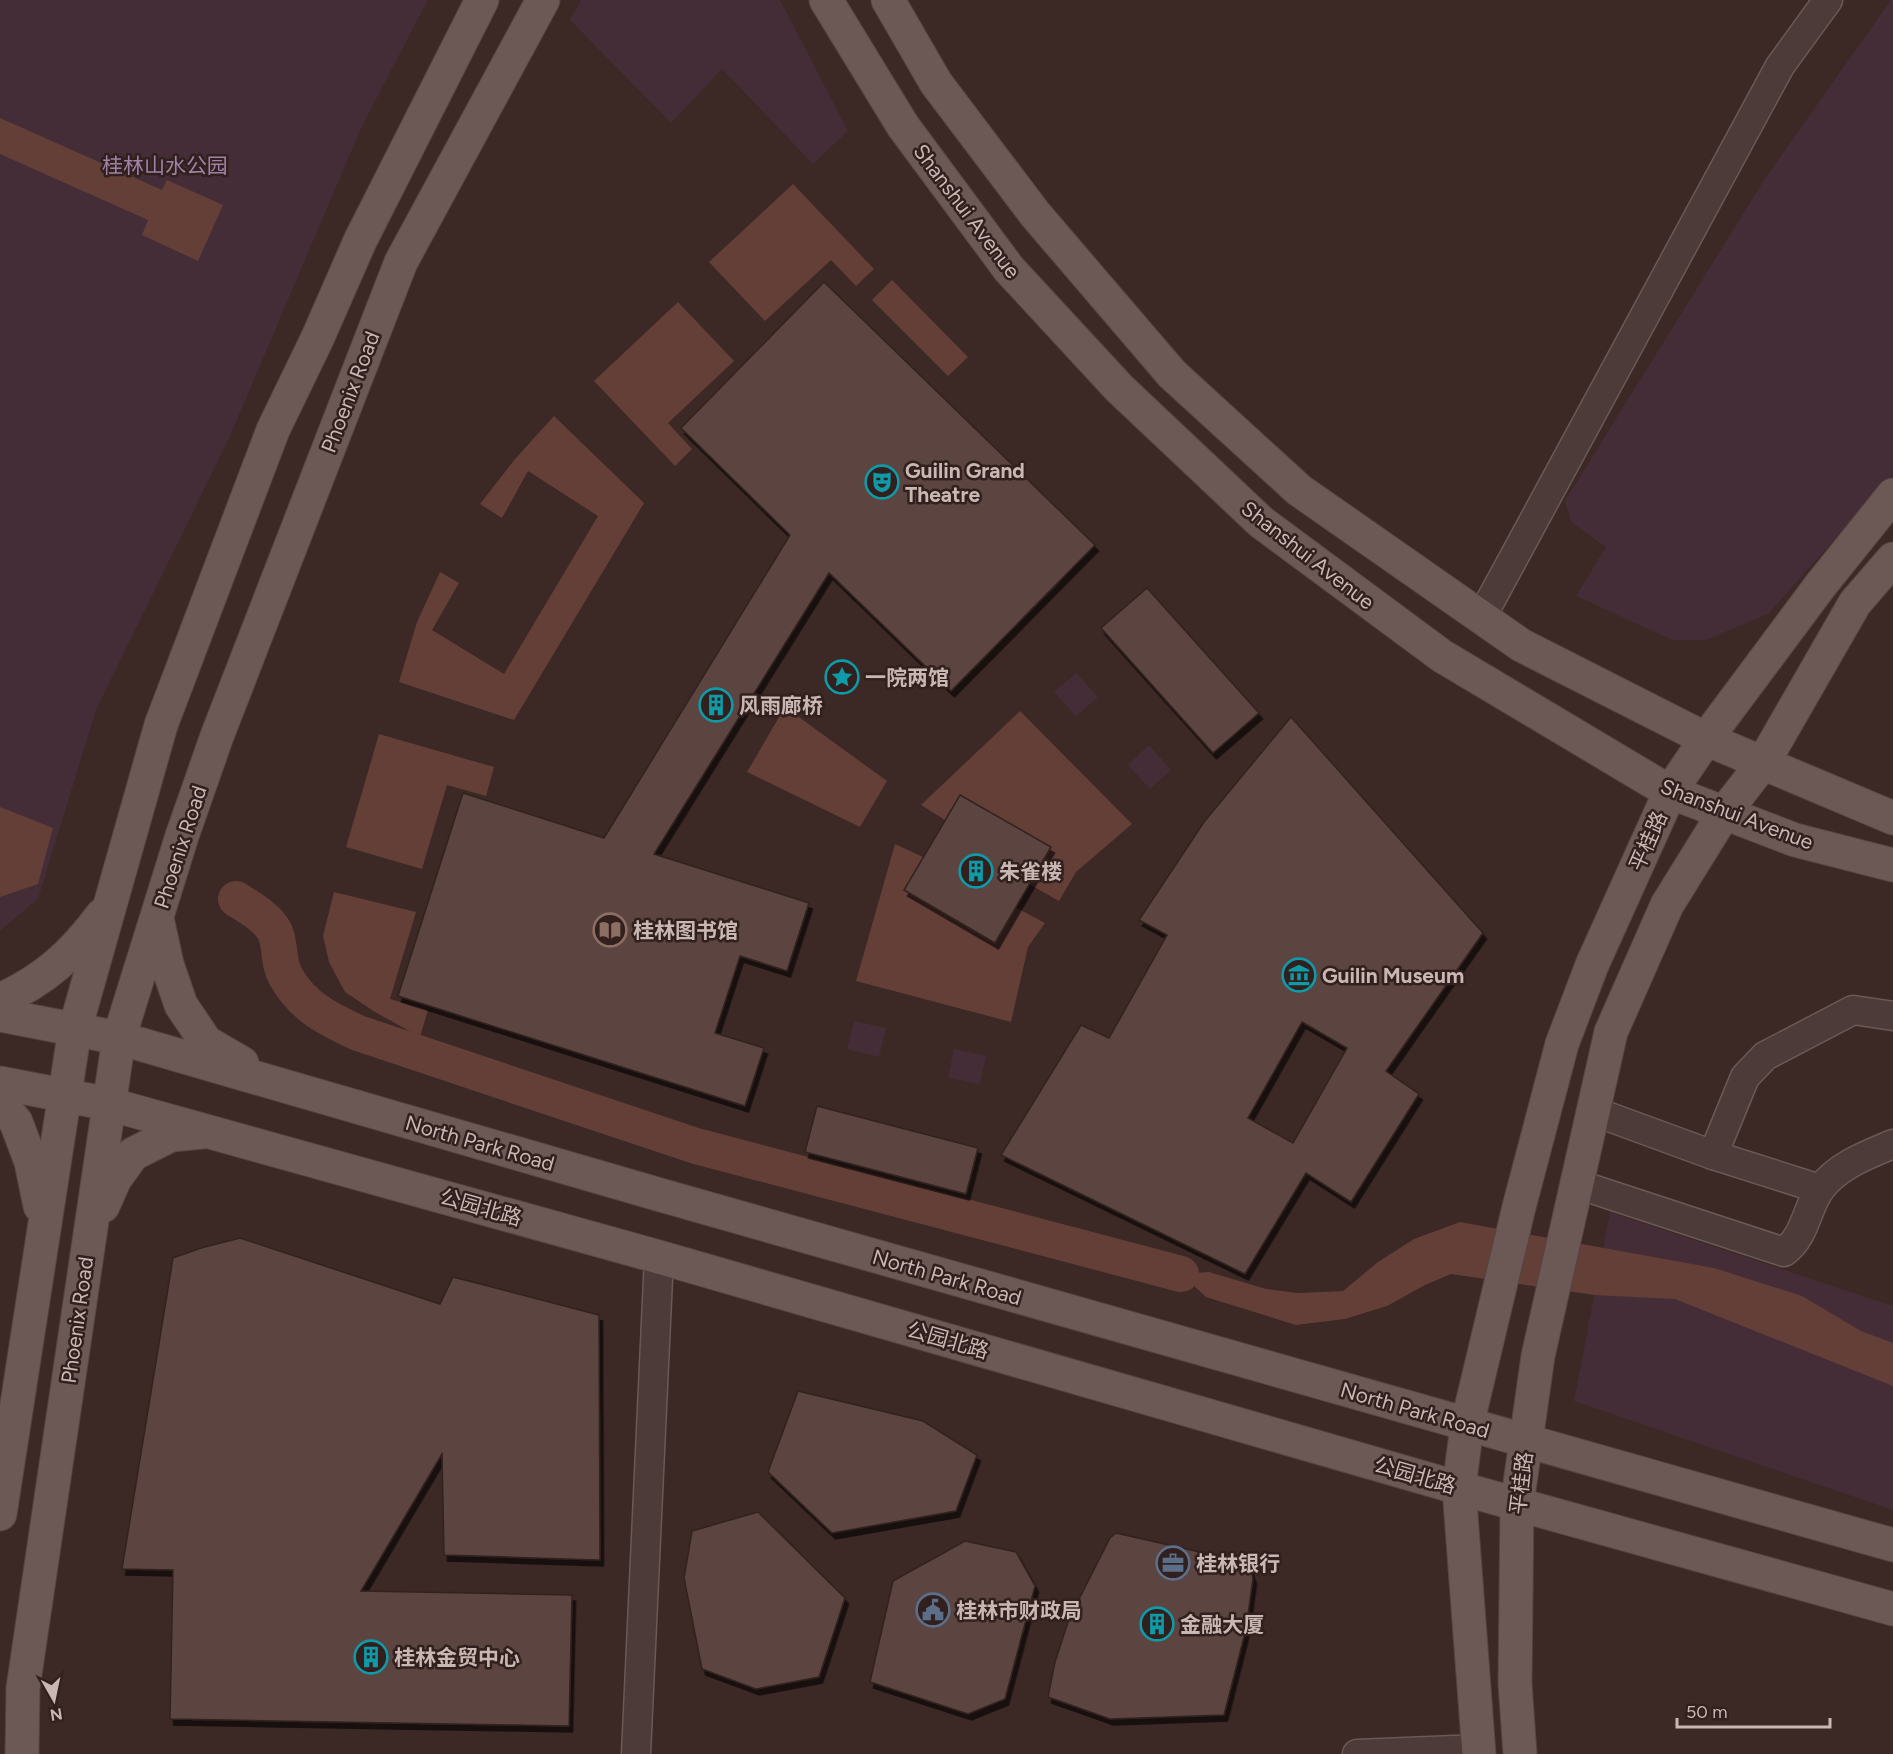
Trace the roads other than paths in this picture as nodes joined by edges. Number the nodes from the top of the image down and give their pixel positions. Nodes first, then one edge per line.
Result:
1 (482, 0) edge
2 (543, 0) edge
3 (826, 0) edge
4 (888, 0) edge
5 (1828, 0) edge
6 (1893, 495) edge
7 (1893, 559) edge
8 (1482, 618) junction
9 (1706, 739) junction
10 (1762, 763) junction
11 (1670, 792) junction
12 (1724, 813) junction
13 (1893, 818) edge
14 (1893, 865) edge
15 (110, 904) junction
16 (157, 917) junction
17 (0, 1000) edge
18 (0, 1015) edge
19 (1893, 1016) edge
20 (75, 1029) junction
21 (119, 1038) junction
22 (0, 1083) edge
23 (283, 1086) junction
24 (65, 1095) junction
25 (0, 1103) edge
26 (109, 1104) junction
27 (1593, 1111) junction
28 (207, 1131) junction
29 (1893, 1144) edge
30 (1713, 1155) junction
31 (1576, 1184) junction
32 (1820, 1189) junction
33 (44, 1227) junction
34 (90, 1235) junction
35 (665, 1258) junction
36 (1467, 1425) junction
37 (1526, 1442) junction
38 (5, 1444) edge
39 (1459, 1488) junction
40 (1516, 1504) junction
41 (0, 1514) edge
42 (1893, 1545) edge
43 (1893, 1609) edge
44 (1479, 1751) edge
45 (22, 1754) edge
46 (636, 1754) edge
47 (652, 1754) edge
48 (1357, 1754) edge
49 (1520, 1754) edge

1 - 15 main road
2 - 16 main road, Phoenix Road
3 - 11 main road, Shanshui Avenue
4 - 8 main road
5 - 8 street
6 - 9 main road, 平桂路
7 - 10 main road, 平桂路
8 - 9 main road
9 - 10 main road
9 - 11 main road, 平桂路
10 - 12 main road, 平桂路
10 - 13 main road
11 - 12 main road, Shanshui Avenue
11 - 36 main road, 平桂路
12 - 14 main road, Shanshui Avenue
12 - 27 main road, 平桂路
15 - 17 main road
15 - 20 main road
16 - 21 main road, Phoenix Road
16 - 23 main road
18 - 20 main road, North Park Road
19 - 30 street
20 - 21 main road, North Park Road
20 - 24 main road
21 - 23 main road, North Park Road
21 - 26 main road, Phoenix Road
22 - 24 main road, 公园北路
23 - 36 main road, North Park Road
24 - 26 main road, 公园北路
24 - 33 main road
25 - 33 main road
26 - 28 main road, 公园北路
26 - 34 main road, Phoenix Road
27 - 30 street
27 - 31 main road, 平桂路
28 - 34 main road
28 - 35 main road, 公园北路
29 - 32 street
30 - 32 street
31 - 32 street
31 - 37 main road, 平桂路
33 - 38 main road
34 - 45 main road, Phoenix Road
35 - 39 main road, 公园北路
35 - 46 street
35 - 47 street
36 - 37 main road, North Park Road
36 - 39 main road
37 - 40 main road, 平桂路
37 - 42 main road, North Park Road
38 - 41 main road
39 - 40 main road, 公园北路
39 - 44 main road
40 - 43 main road, 公园北路
40 - 49 main road, 平桂路
44 - 48 street

